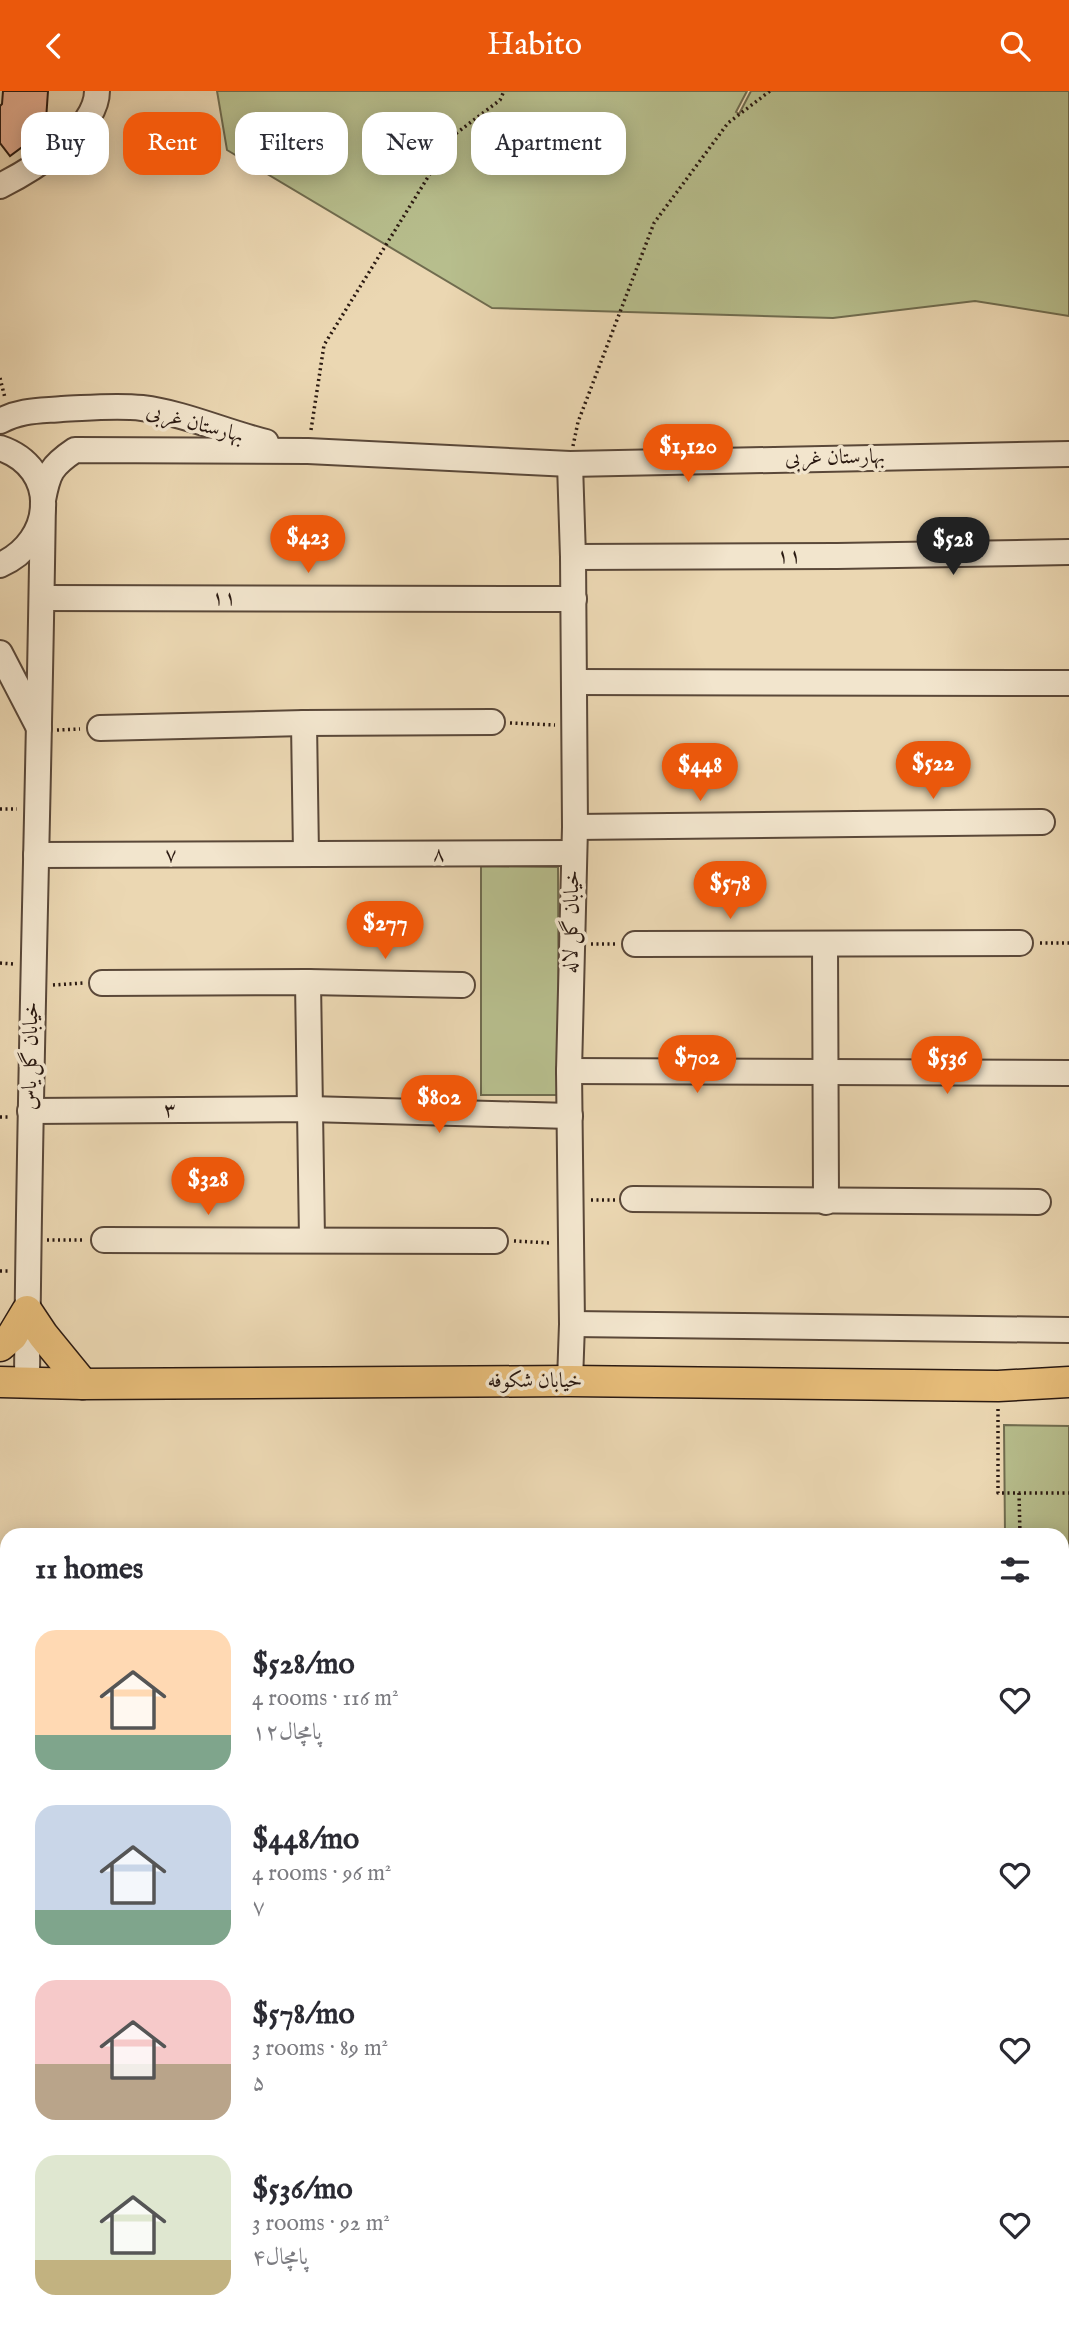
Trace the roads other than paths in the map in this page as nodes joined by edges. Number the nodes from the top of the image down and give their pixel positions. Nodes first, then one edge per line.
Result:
1 (97, 91) edge
2 (0, 186) edge
3 (2, 410) edge
4 (0, 448) edge
5 (308, 451) junction
6 (1069, 454) edge
7 (570, 464) junction
8 (43, 501) junction
9 (1069, 552) edge
10 (573, 557) junction
11 (0, 565) edge
12 (42, 598) junction
13 (574, 599) junction
14 (0, 653) edge
15 (574, 682) junction
16 (1069, 684) edge
17 (492, 722) road end
18 (304, 723) junction
19 (100, 728) road end
20 (41, 731) junction
21 (1042, 822) dead end
22 (575, 827) junction
23 (573, 853) junction
24 (306, 854) junction
25 (36, 855) junction
26 (1020, 943) road end
27 (635, 944) road end
28 (825, 944) junction
29 (308, 982) junction
30 (102, 983) road end
31 (462, 985) dead end
32 (569, 1071) junction
33 (1069, 1073) edge
34 (826, 1074) junction
35 (309, 1109) junction
36 (30, 1111) junction
37 (570, 1116) junction
38 (633, 1199) road end
39 (826, 1202) junction
40 (1038, 1202) dead end
41 (312, 1239) junction
42 (104, 1240) road end
43 (495, 1241) road end
44 (27, 1311) junction
45 (572, 1324) junction
46 (1069, 1330) edge
47 (0, 1346) edge
48 (13, 1381) edge
49 (569, 1381) junction
50 (1069, 1383) edge
51 (83, 1384) junction

1 - 2 street
3 - 5 street, بهارستان غربی
4 - 8 street
5 - 7 street, بهارستان غربی
5 - 8 street, بهارستان غربی
6 - 7 street, بهارستان غربی
7 - 10 street, خیابان گل لاله
8 - 11 street
8 - 12 street, خیابان گل یاس
9 - 10 street, ۱۱
10 - 13 street, خیابان گل لاله
12 - 13 street, ۱۱
12 - 20 street, خیابان گل یاس
13 - 15 street, خیابان گل لاله
14 - 20 street
15 - 16 street
15 - 22 street, خیابان گل لاله
17 - 18 street
18 - 19 street
18 - 24 street
20 - 25 street, خیابان گل یاس
21 - 22 street
22 - 23 street, خیابان گل لاله
23 - 24 street, ۸
23 - 32 street, خیابان گل لاله
24 - 25 street, ۷
25 - 36 street, خیابان گل یاس
26 - 28 street
27 - 28 street
28 - 34 street
29 - 30 street
29 - 31 street
29 - 35 street
32 - 34 street
32 - 37 street, خیابان گل لاله
33 - 34 street
34 - 39 street
35 - 36 street, ۳
35 - 37 street, ۳
35 - 41 street
36 - 44 street, خیابان گل یاس
37 - 45 street, خیابان گل لاله
38 - 39 street
39 - 40 street
41 - 42 street
41 - 43 street
44 - 47 main road
44 - 48 street, خیابان گل یاس
44 - 51 main road
45 - 46 street
45 - 49 street, خیابان گل لاله
48 - 51 main road, خیابان شکوفه
49 - 50 main road, خیابان شکوفه
49 - 51 main road, خیابان شکوفه

